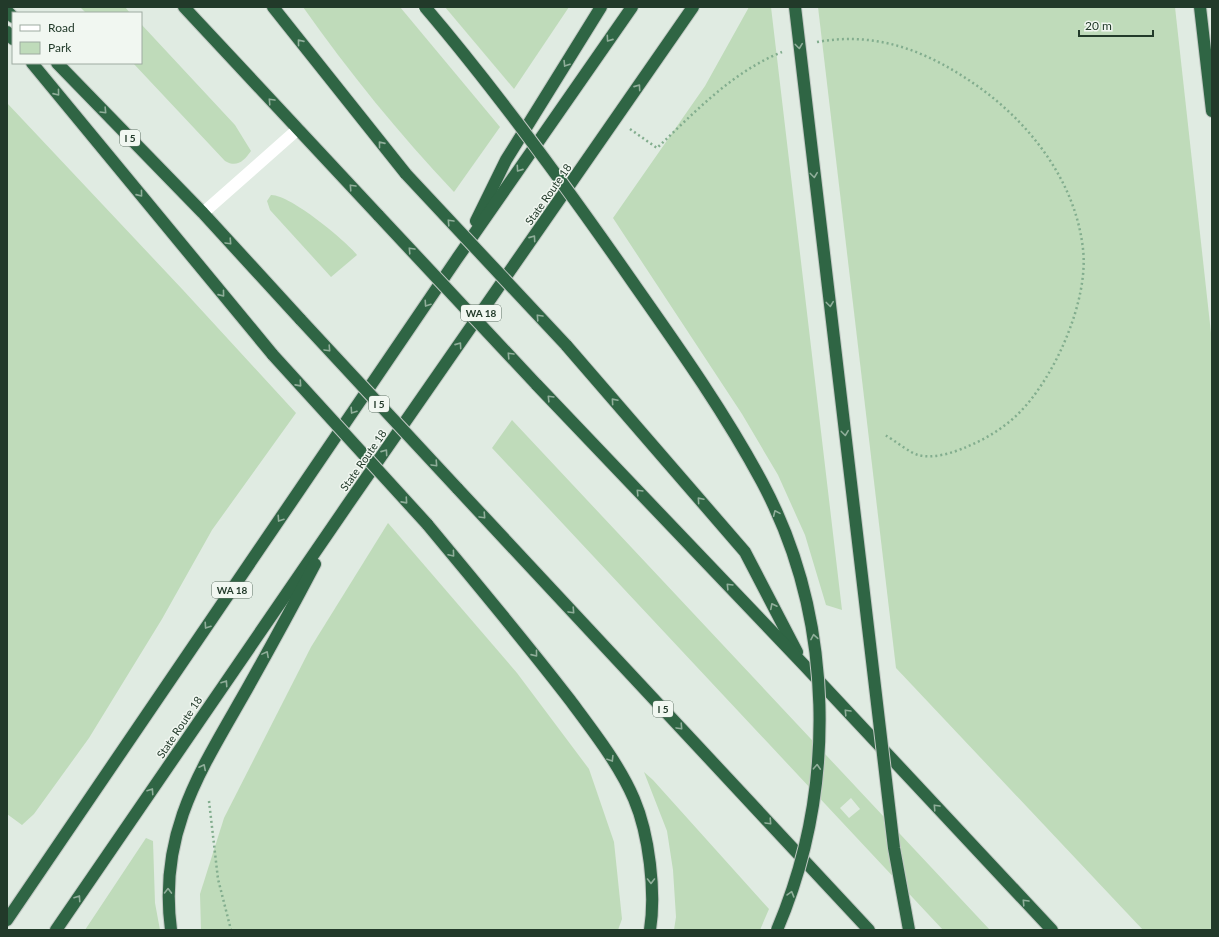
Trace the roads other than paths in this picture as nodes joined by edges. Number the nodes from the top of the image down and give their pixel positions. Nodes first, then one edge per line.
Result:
1 (184, 7) edge
2 (273, 7) edge
3 (424, 7) edge
4 (601, 7) edge
5 (632, 7) edge
6 (693, 7) edge
7 (795, 7) edge
8 (1200, 7) edge
9 (33, 64) edge
10 (58, 64) edge
11 (1212, 111) edge
12 (298, 129) junction
13 (202, 214) junction
14 (456, 260) junction
15 (346, 507) junction
16 (804, 665) junction
17 (7, 920) edge
18 (56, 930) edge
19 (171, 930) edge
20 (650, 930) edge
21 (777, 930) edge
22 (869, 930) edge
23 (909, 930) edge
24 (1052, 930) edge

12 -> 1 highway
16 -> 2 highway, bridge
21 -> 3 highway, bridge
4 -> 14 highway
5 -> 14 highway, WA 18
15 -> 6 highway, State Route 18 / WA 18
7 -> 23 highway, bridge
8 - 11 highway
9 -> 20 highway, bridge
10 -> 13 highway, I 5
12 - 13 lane
16 -> 12 highway, bridge
13 -> 22 highway, I 5, bridge
14 -> 17 highway, WA 18
18 -> 15 highway, State Route 18 / WA 18
19 -> 15 highway
24 -> 16 highway

